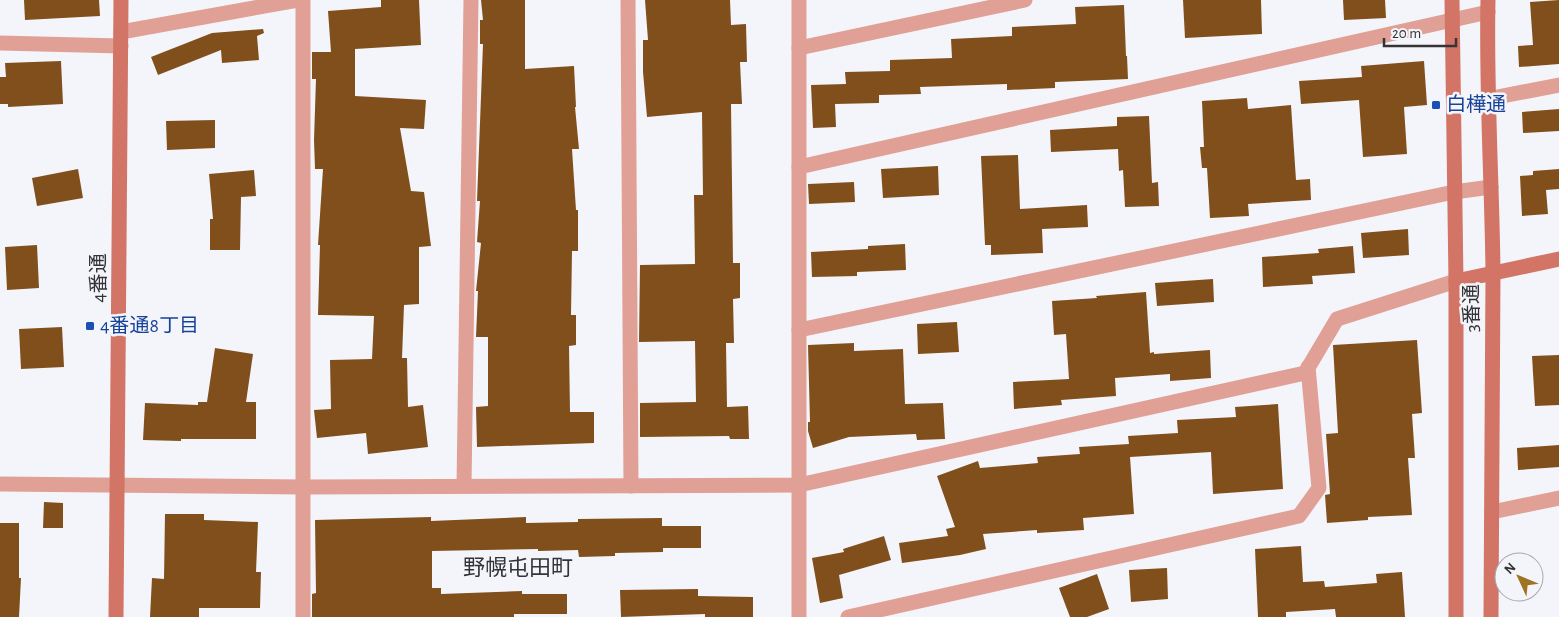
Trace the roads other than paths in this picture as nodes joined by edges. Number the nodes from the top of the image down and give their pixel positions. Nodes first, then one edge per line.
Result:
1 (121, 0) edge
2 (298, 0) edge
3 (303, 0) edge
4 (471, 0) edge
5 (628, 0) edge
6 (799, 0) edge
7 (1026, 0) edge
8 (1452, 0) edge
9 (1488, 6) edge
10 (1451, 20) junction
11 (121, 39) junction
12 (0, 43) edge
13 (799, 48) junction
14 (1559, 85) edge
15 (1487, 99) junction
16 (799, 166) junction
17 (1491, 187) junction
18 (1454, 192) junction
19 (1559, 259) edge
20 (1492, 273) junction
21 (1456, 280) junction
22 (799, 330) junction
23 (1308, 367) junction
24 (0, 484) edge
25 (117, 485) junction
26 (799, 485) junction
27 (464, 486) junction
28 (631, 486) junction
29 (303, 487) junction
30 (1559, 498) edge
31 (1492, 512) junction
32 (116, 617) edge
33 (303, 617) edge
34 (799, 617) edge
35 (848, 617) edge
36 (1456, 617) edge
37 (1491, 617) edge

1 - 11 street, 4番通
2 - 11 street
3 - 29 street
4 - 27 street
5 - 28 street
6 - 13 street
7 - 13 street
8 - 10 street, 3番通
9 - 10 street
9 - 15 street, 3番通
10 - 16 street
10 - 18 street, 3番通
11 - 12 street
11 - 25 street, 4番通
13 - 16 street
14 - 15 street
15 - 17 street, 3番通
16 - 22 street
17 - 18 street
17 - 20 street, 3番通
18 - 21 street, 3番通
18 - 22 street
19 - 20 street
20 - 21 street
20 - 31 street, 3番通
21 - 23 street
21 - 36 street, 3番通
22 - 26 street
23 - 26 street
23 - 35 street
24 - 25 street
25 - 29 street
25 - 32 street, 4番通
26 - 28 street
26 - 34 street
27 - 28 street
27 - 29 street
29 - 33 street
30 - 31 street
31 - 37 street, 3番通

